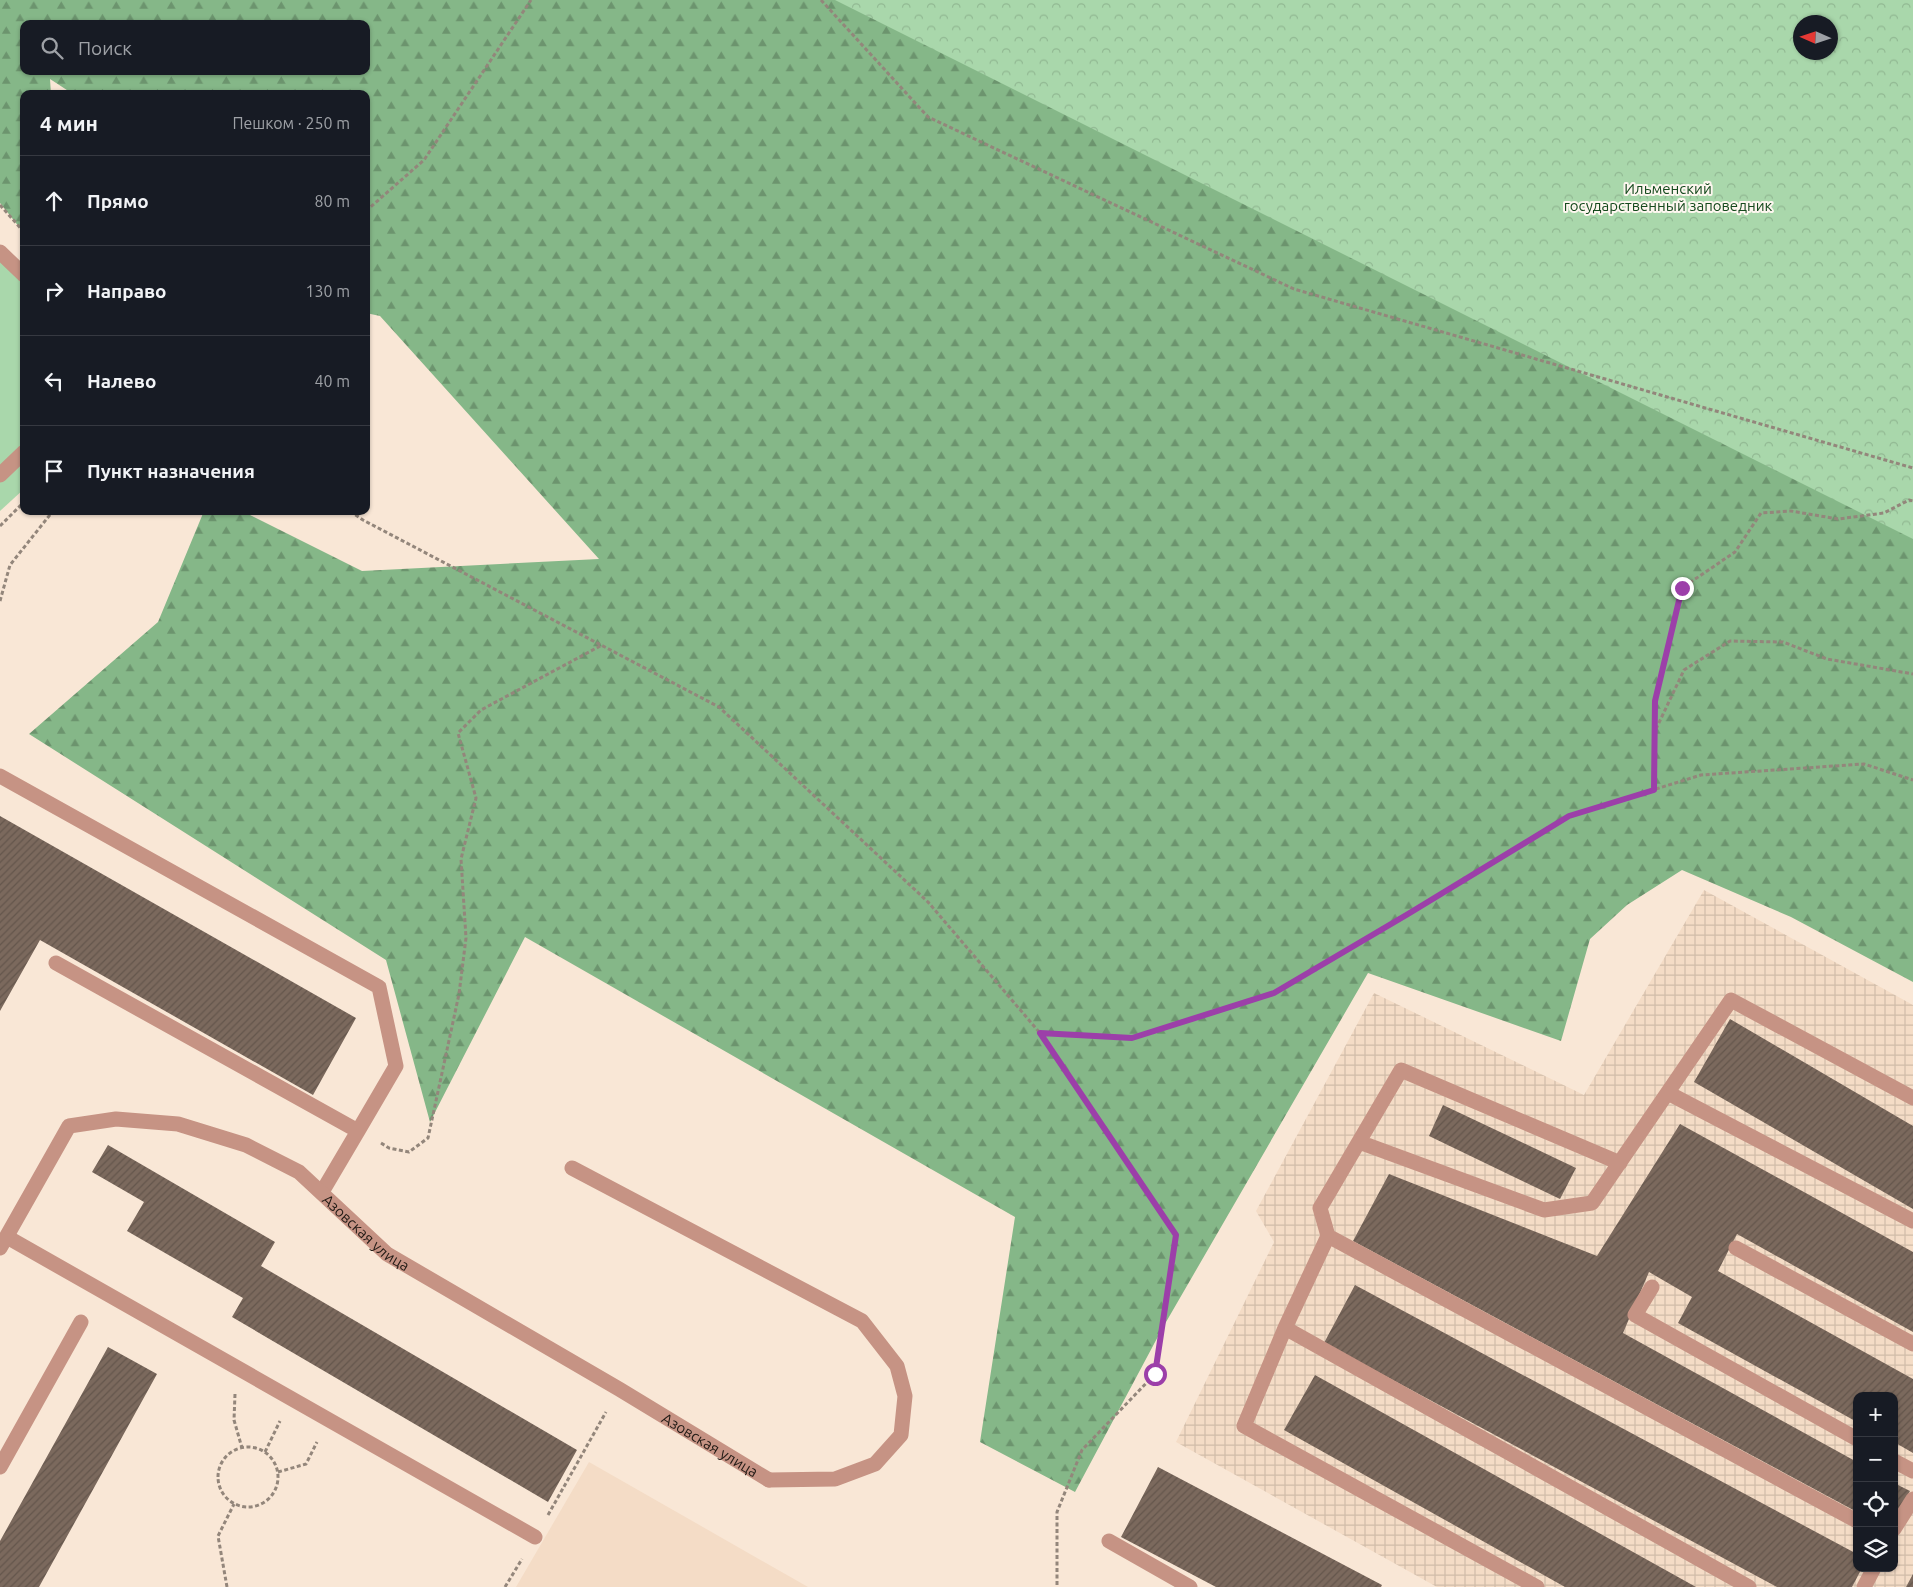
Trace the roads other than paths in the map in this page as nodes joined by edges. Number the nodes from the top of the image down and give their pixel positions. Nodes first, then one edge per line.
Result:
1 (0, 252) edge
2 (20, 271) edge
3 (20, 456) edge
4 (0, 475) edge
5 (0, 776) edge
6 (56, 963) dead end
7 (1668, 1093) junction
8 (1913, 1098) edge
9 (358, 1131) junction
10 (1359, 1142) junction
11 (1620, 1163) junction
12 (572, 1168) dead end
13 (322, 1192) junction
14 (1913, 1221) edge
15 (1328, 1236) junction
16 (3, 1242) edge
17 (1736, 1248) dead end
18 (1652, 1287) dead end
19 (81, 1322) dead end
20 (1285, 1328) junction
21 (1913, 1344) edge
22 (1853, 1438) edge
23 (1898, 1462) edge
24 (0, 1467) edge
25 (1913, 1471) edge
26 (1913, 1499) edge
27 (1853, 1519) edge
28 (1895, 1527) edge
29 (535, 1537) road end
30 (1109, 1541) dead end
31 (1872, 1572) edge
32 (1190, 1587) edge
33 (1537, 1587) edge
34 (1749, 1587) edge
35 (1864, 1587) edge

1 - 2 street
3 - 4 street
5 - 9 street
6 - 9 street
7 - 8 street
7 - 11 street
7 - 14 street
9 - 13 street
10 - 11 street
10 - 11 street
10 - 15 street
12 - 13 street, Азовская улица
13 - 16 street, Азовская улица
15 - 20 street
15 - 27 street
16 - 29 street
17 - 21 street
18 - 22 street
19 - 24 street
20 - 33 street
20 - 34 street
23 - 25 street
26 - 28 street
30 - 32 street
31 - 35 street

